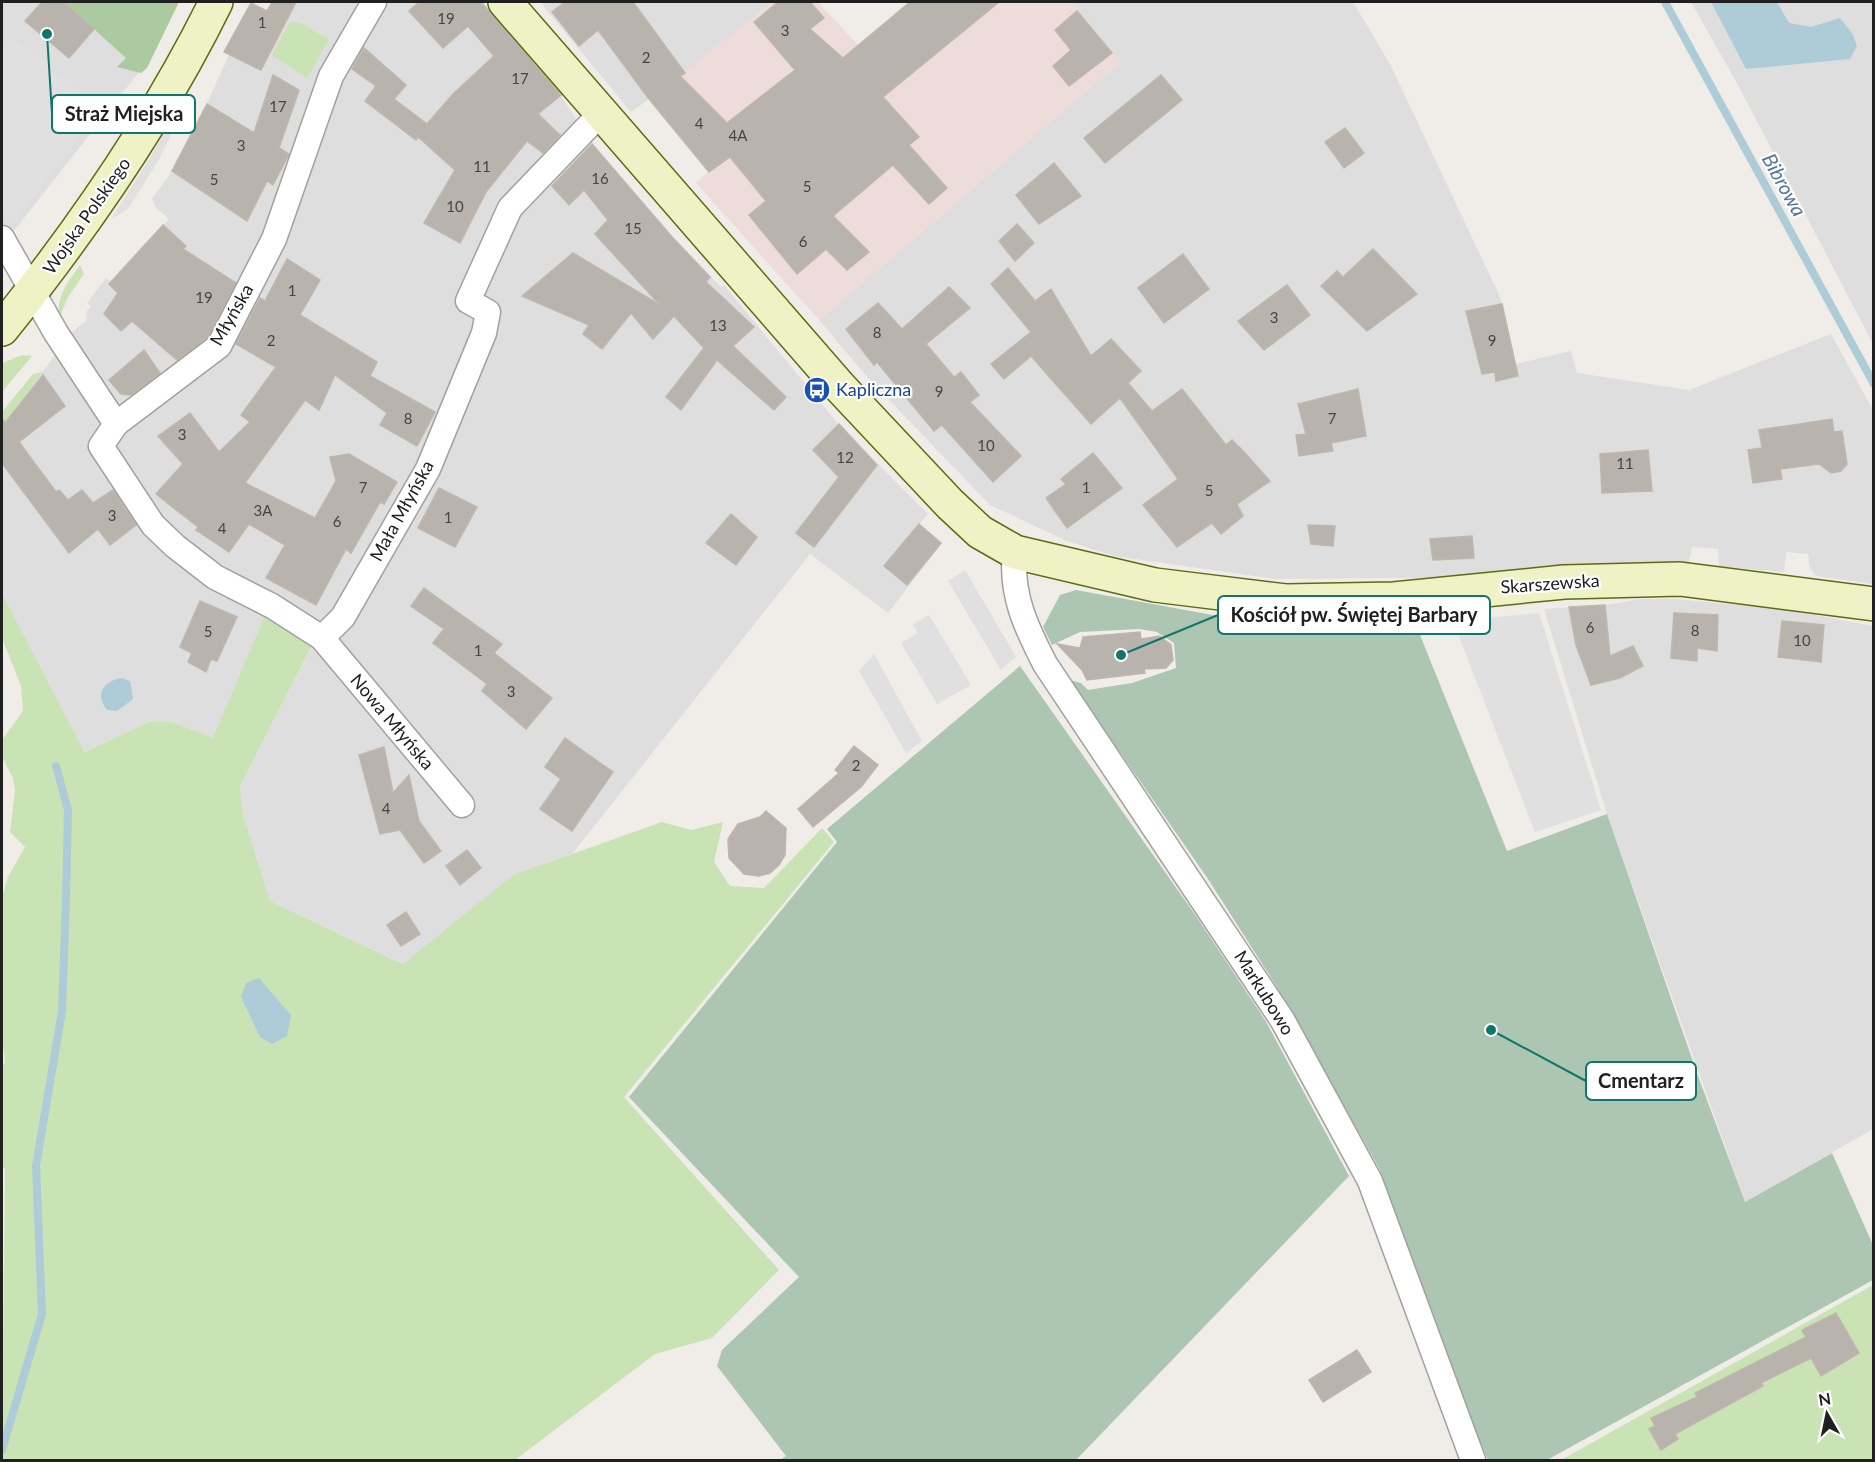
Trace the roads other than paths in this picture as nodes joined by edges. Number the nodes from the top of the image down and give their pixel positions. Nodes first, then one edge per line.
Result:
1 (216, 2) edge
2 (374, 2) edge
3 (505, 2) edge
4 (603, 111) junction
5 (2, 238) edge
6 (33, 290) junction
7 (2, 329) edge
8 (116, 424) junction
9 (1015, 552) junction
10 (1874, 604) edge
11 (322, 638) junction
12 (462, 805) dead end
13 (1473, 1461) edge

1 - 6 street, Wojska Polskiego
2 - 8 street, Młyńska
3 - 4 street
4 - 9 street
4 - 11 street, Mała Młyńska
5 - 6 street
6 - 7 street, Wojska Polskiego
6 - 8 street
8 - 11 street
9 - 10 street, Skarszewska
9 - 13 street, Markubowo
11 - 12 street, Nowa Młyńska

